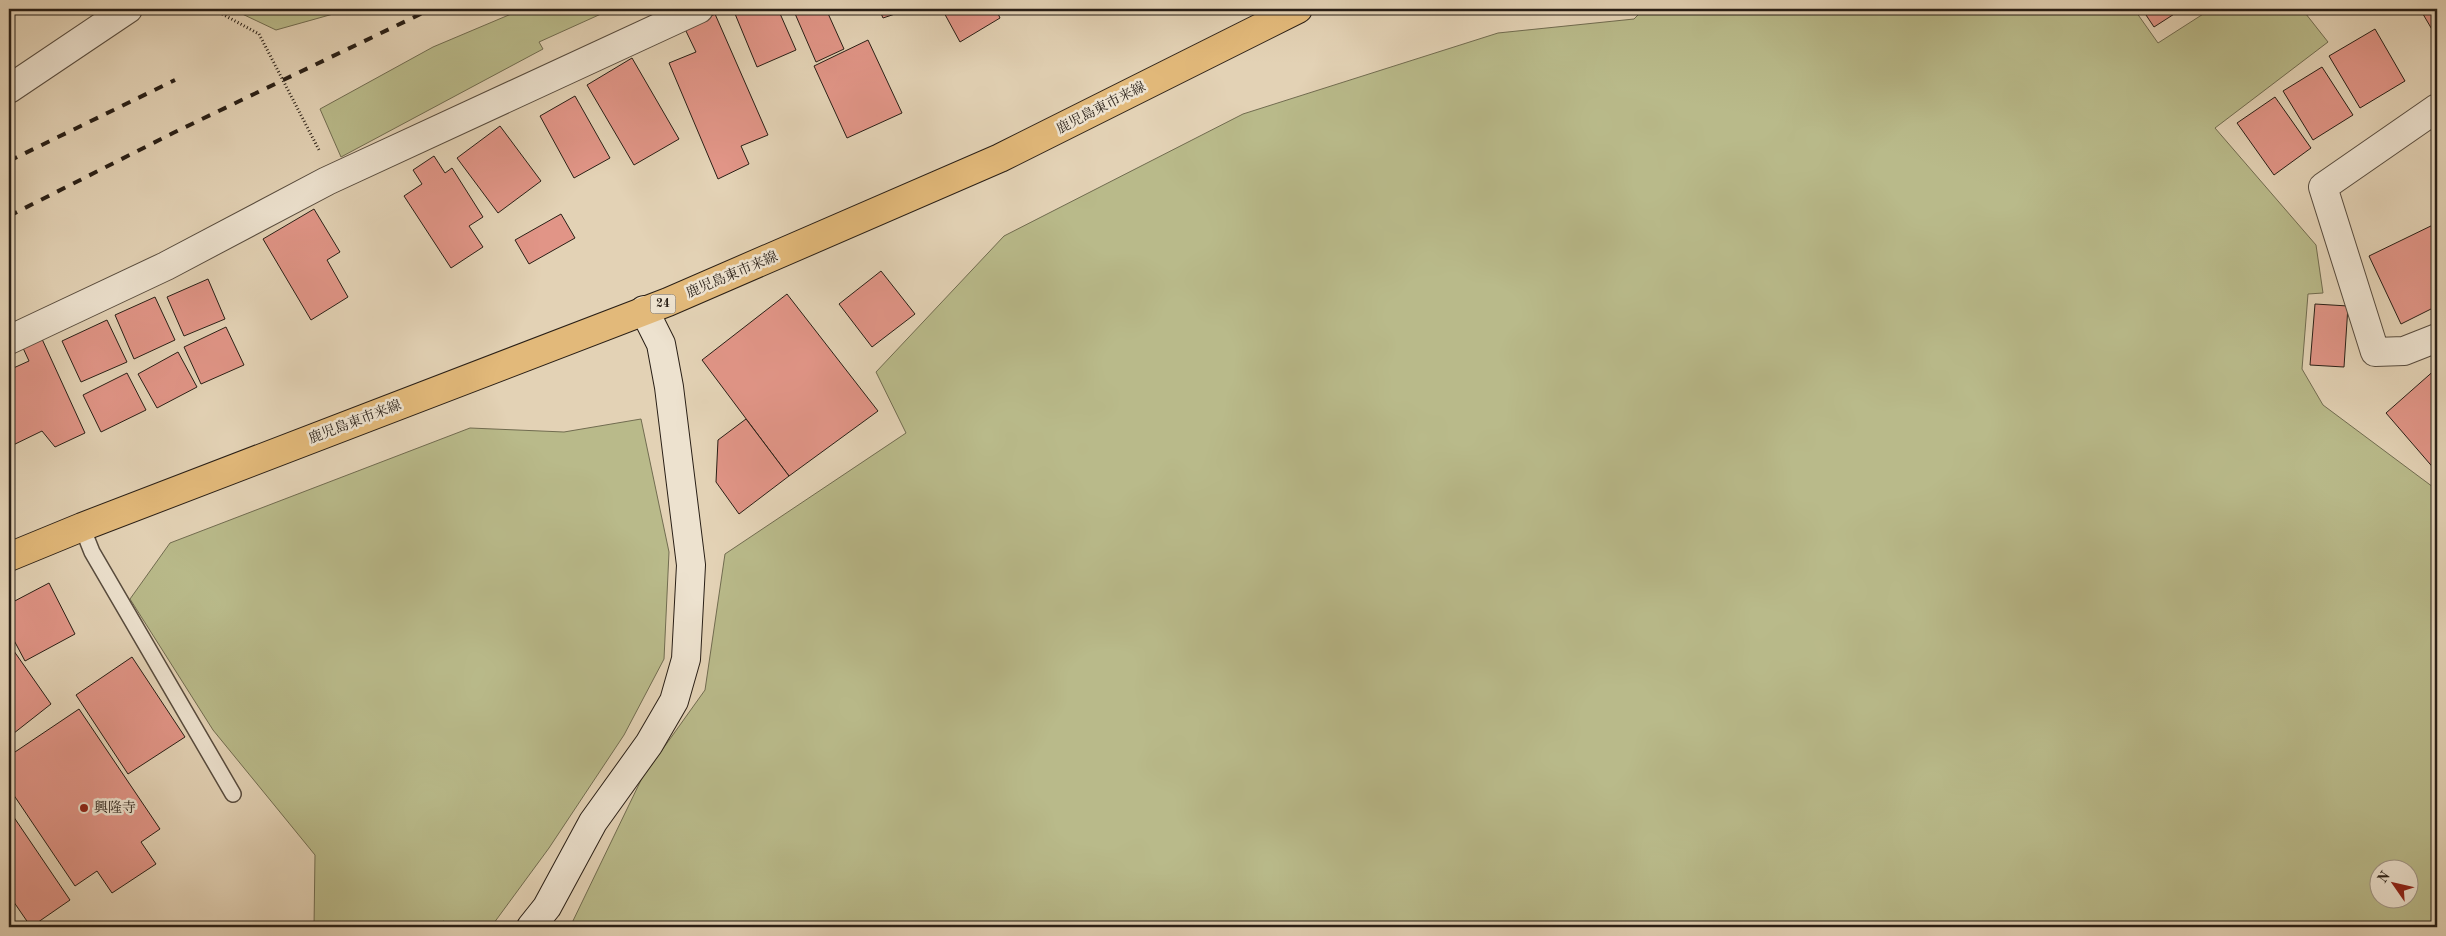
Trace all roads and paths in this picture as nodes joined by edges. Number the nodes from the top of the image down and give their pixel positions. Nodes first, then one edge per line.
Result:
1 (128, 9) edge
2 (213, 9) edge
3 (699, 9) edge
4 (1298, 9) edge
5 (9, 76) edge
6 (9, 89) edge
7 (2437, 108) edge
8 (319, 150) dead end
9 (644, 310) junction
10 (2437, 338) edge
11 (9, 340) edge
12 (82, 527) junction
13 (9, 557) edge
14 (233, 794) dead end
15 (531, 927) edge

1 - 5 lane
1 - 6 street
2 - 8 path, bridge
3 - 11 street
4 - 9 main road, 鹿児島東市来線 / 24
7 - 10 street
9 - 12 main road, 鹿児島東市来線 / 24
9 - 15 street
12 - 13 main road, 鹿児島東市来線 / 24
12 - 14 lane

